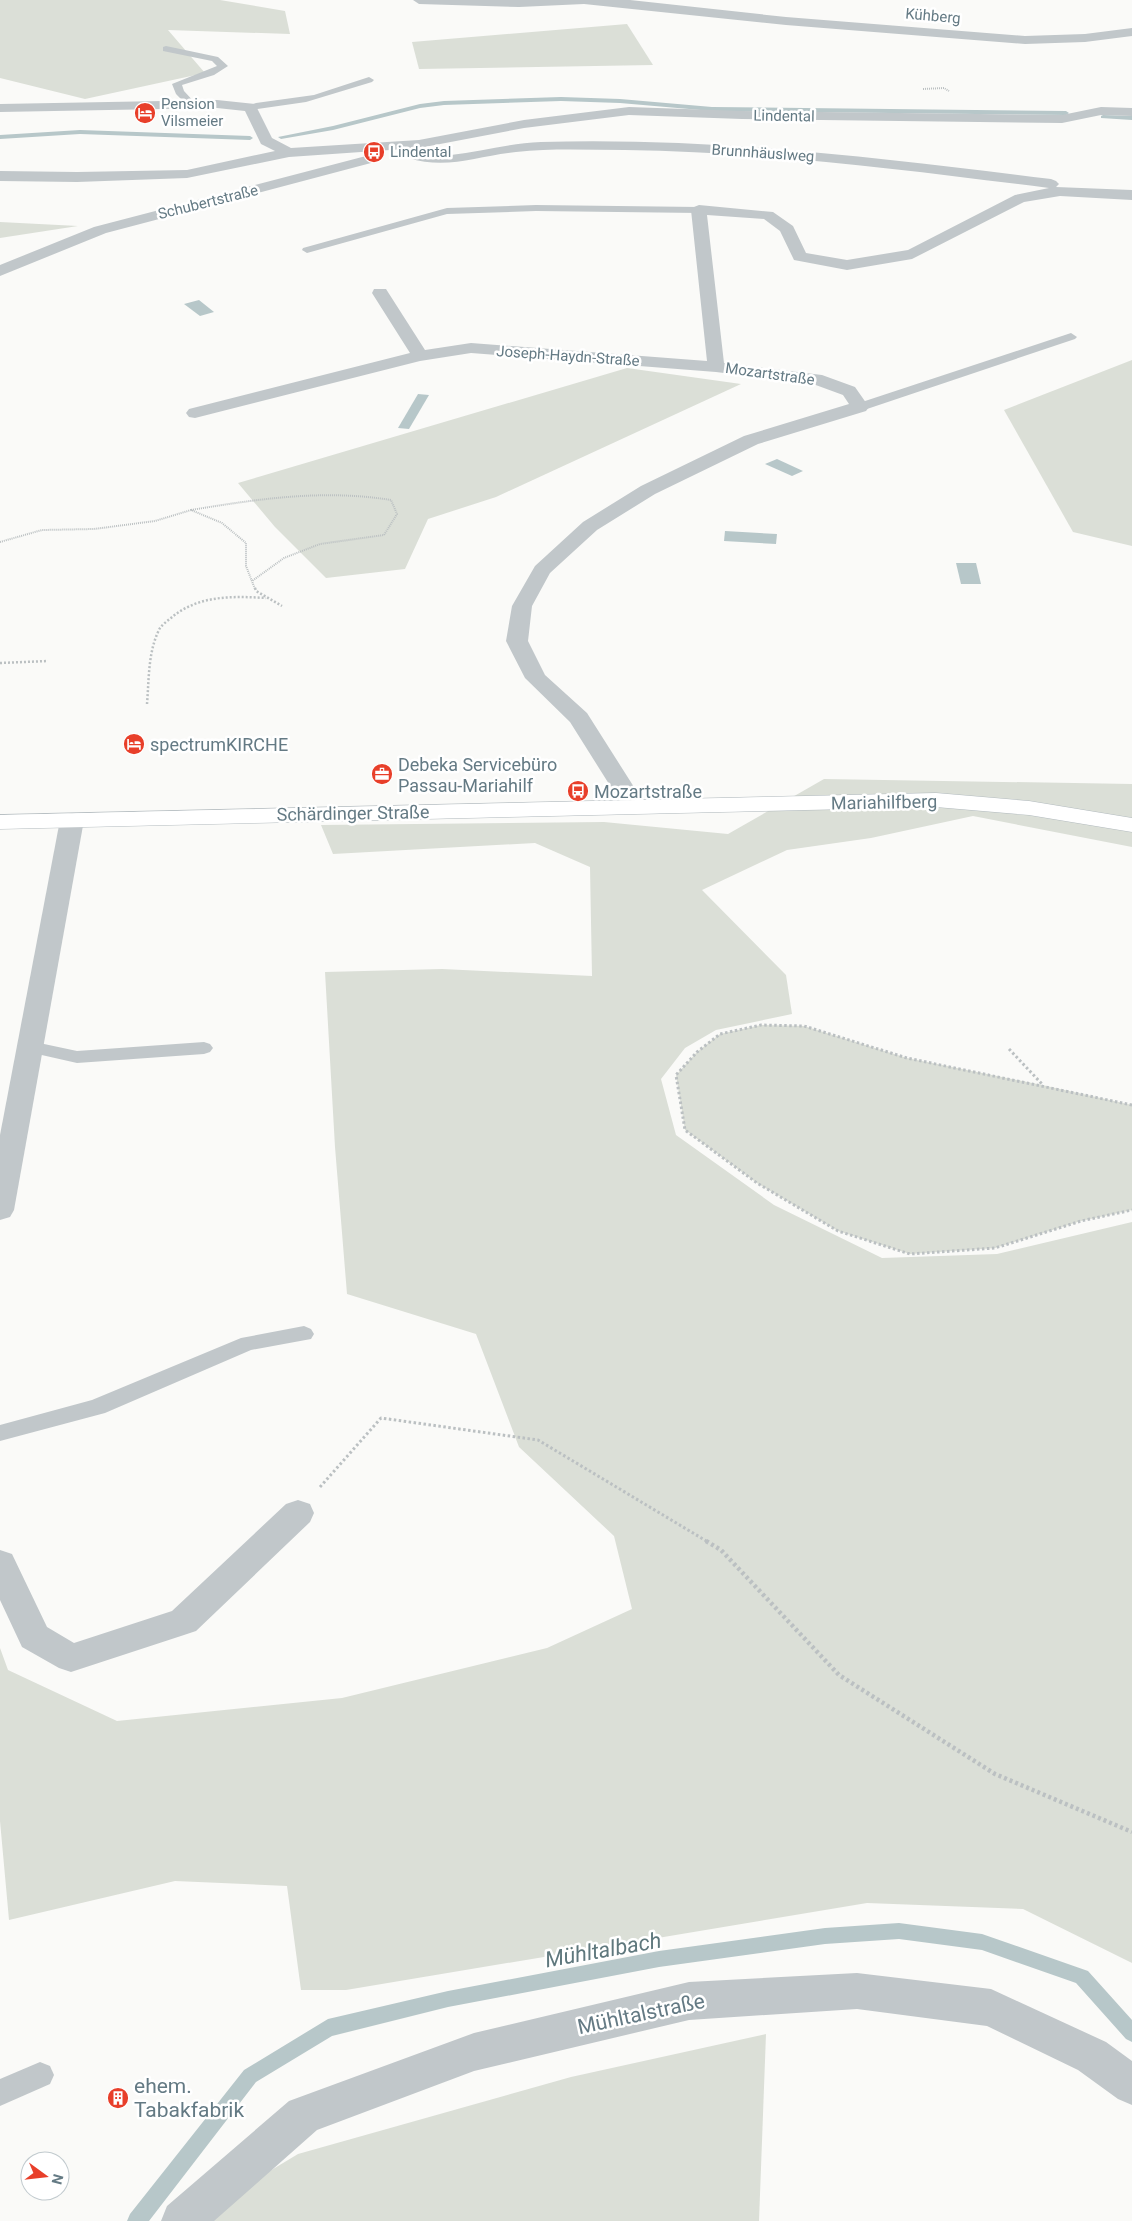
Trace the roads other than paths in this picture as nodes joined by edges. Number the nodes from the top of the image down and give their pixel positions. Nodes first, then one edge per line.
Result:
1 (419, 0) edge
2 (677, 0) edge
3 (642, 5) junction
4 (1132, 32) edge
5 (166, 49) dead end
6 (369, 80) dead end
7 (191, 104) junction
8 (250, 107) junction
9 (0, 108) edge
10 (1132, 112) edge
11 (419, 144) junction
12 (288, 153) junction
13 (395, 153) junction
14 (0, 176) edge
15 (1132, 190) edge
16 (1132, 195) edge
17 (699, 210) junction
18 (306, 250) dead end
19 (0, 271) edge
20 (380, 293) dead end
21 (1071, 337) dead end
22 (420, 356) junction
23 (716, 366) junction
24 (860, 407) junction
25 (195, 413) dead end
26 (634, 806) junction
27 (72, 820) junction
28 (0, 822) edge
29 (1132, 825) edge
30 (30, 1047) junction
31 (204, 1048) dead end
32 (0, 1210) edge
33 (304, 1334) dead end
34 (0, 1433) edge
35 (298, 1513) road end
36 (0, 1563) edge
37 (40, 2075) dead end
38 (1132, 2085) edge
39 (0, 2093) edge
40 (182, 2221) edge

1 - 3 street, Kühberg
2 - 3 street, Kühberg
3 - 4 street, Kühberg
5 - 7 lane
6 - 8 lane
7 - 8 street
7 - 9 street
8 - 12 street
10 - 11 street, Lindental
11 - 12 street, Lindental
11 - 13 street, Schubertstraße
12 - 14 street, Lindental
13 - 15 street, Brunnhäuslweg
13 - 19 street, Schubertstraße
16 - 17 street
17 - 18 lane
17 - 23 street, Mozartstraße
20 - 22 street
21 - 24 lane
22 - 23 street, Joseph-Haydn-Straße
22 - 25 street, Joseph-Haydn-Straße
23 - 24 street, Mozartstraße
24 - 26 street
26 - 27 main road, Schärdinger Straße
26 - 29 main road, Mariahilfberg
27 - 28 main road, Schärdinger Straße
27 - 30 street
30 - 31 lane
30 - 32 street
33 - 34 lane
35 - 36 street
37 - 39 lane
38 - 40 street, Mühltalstraße

